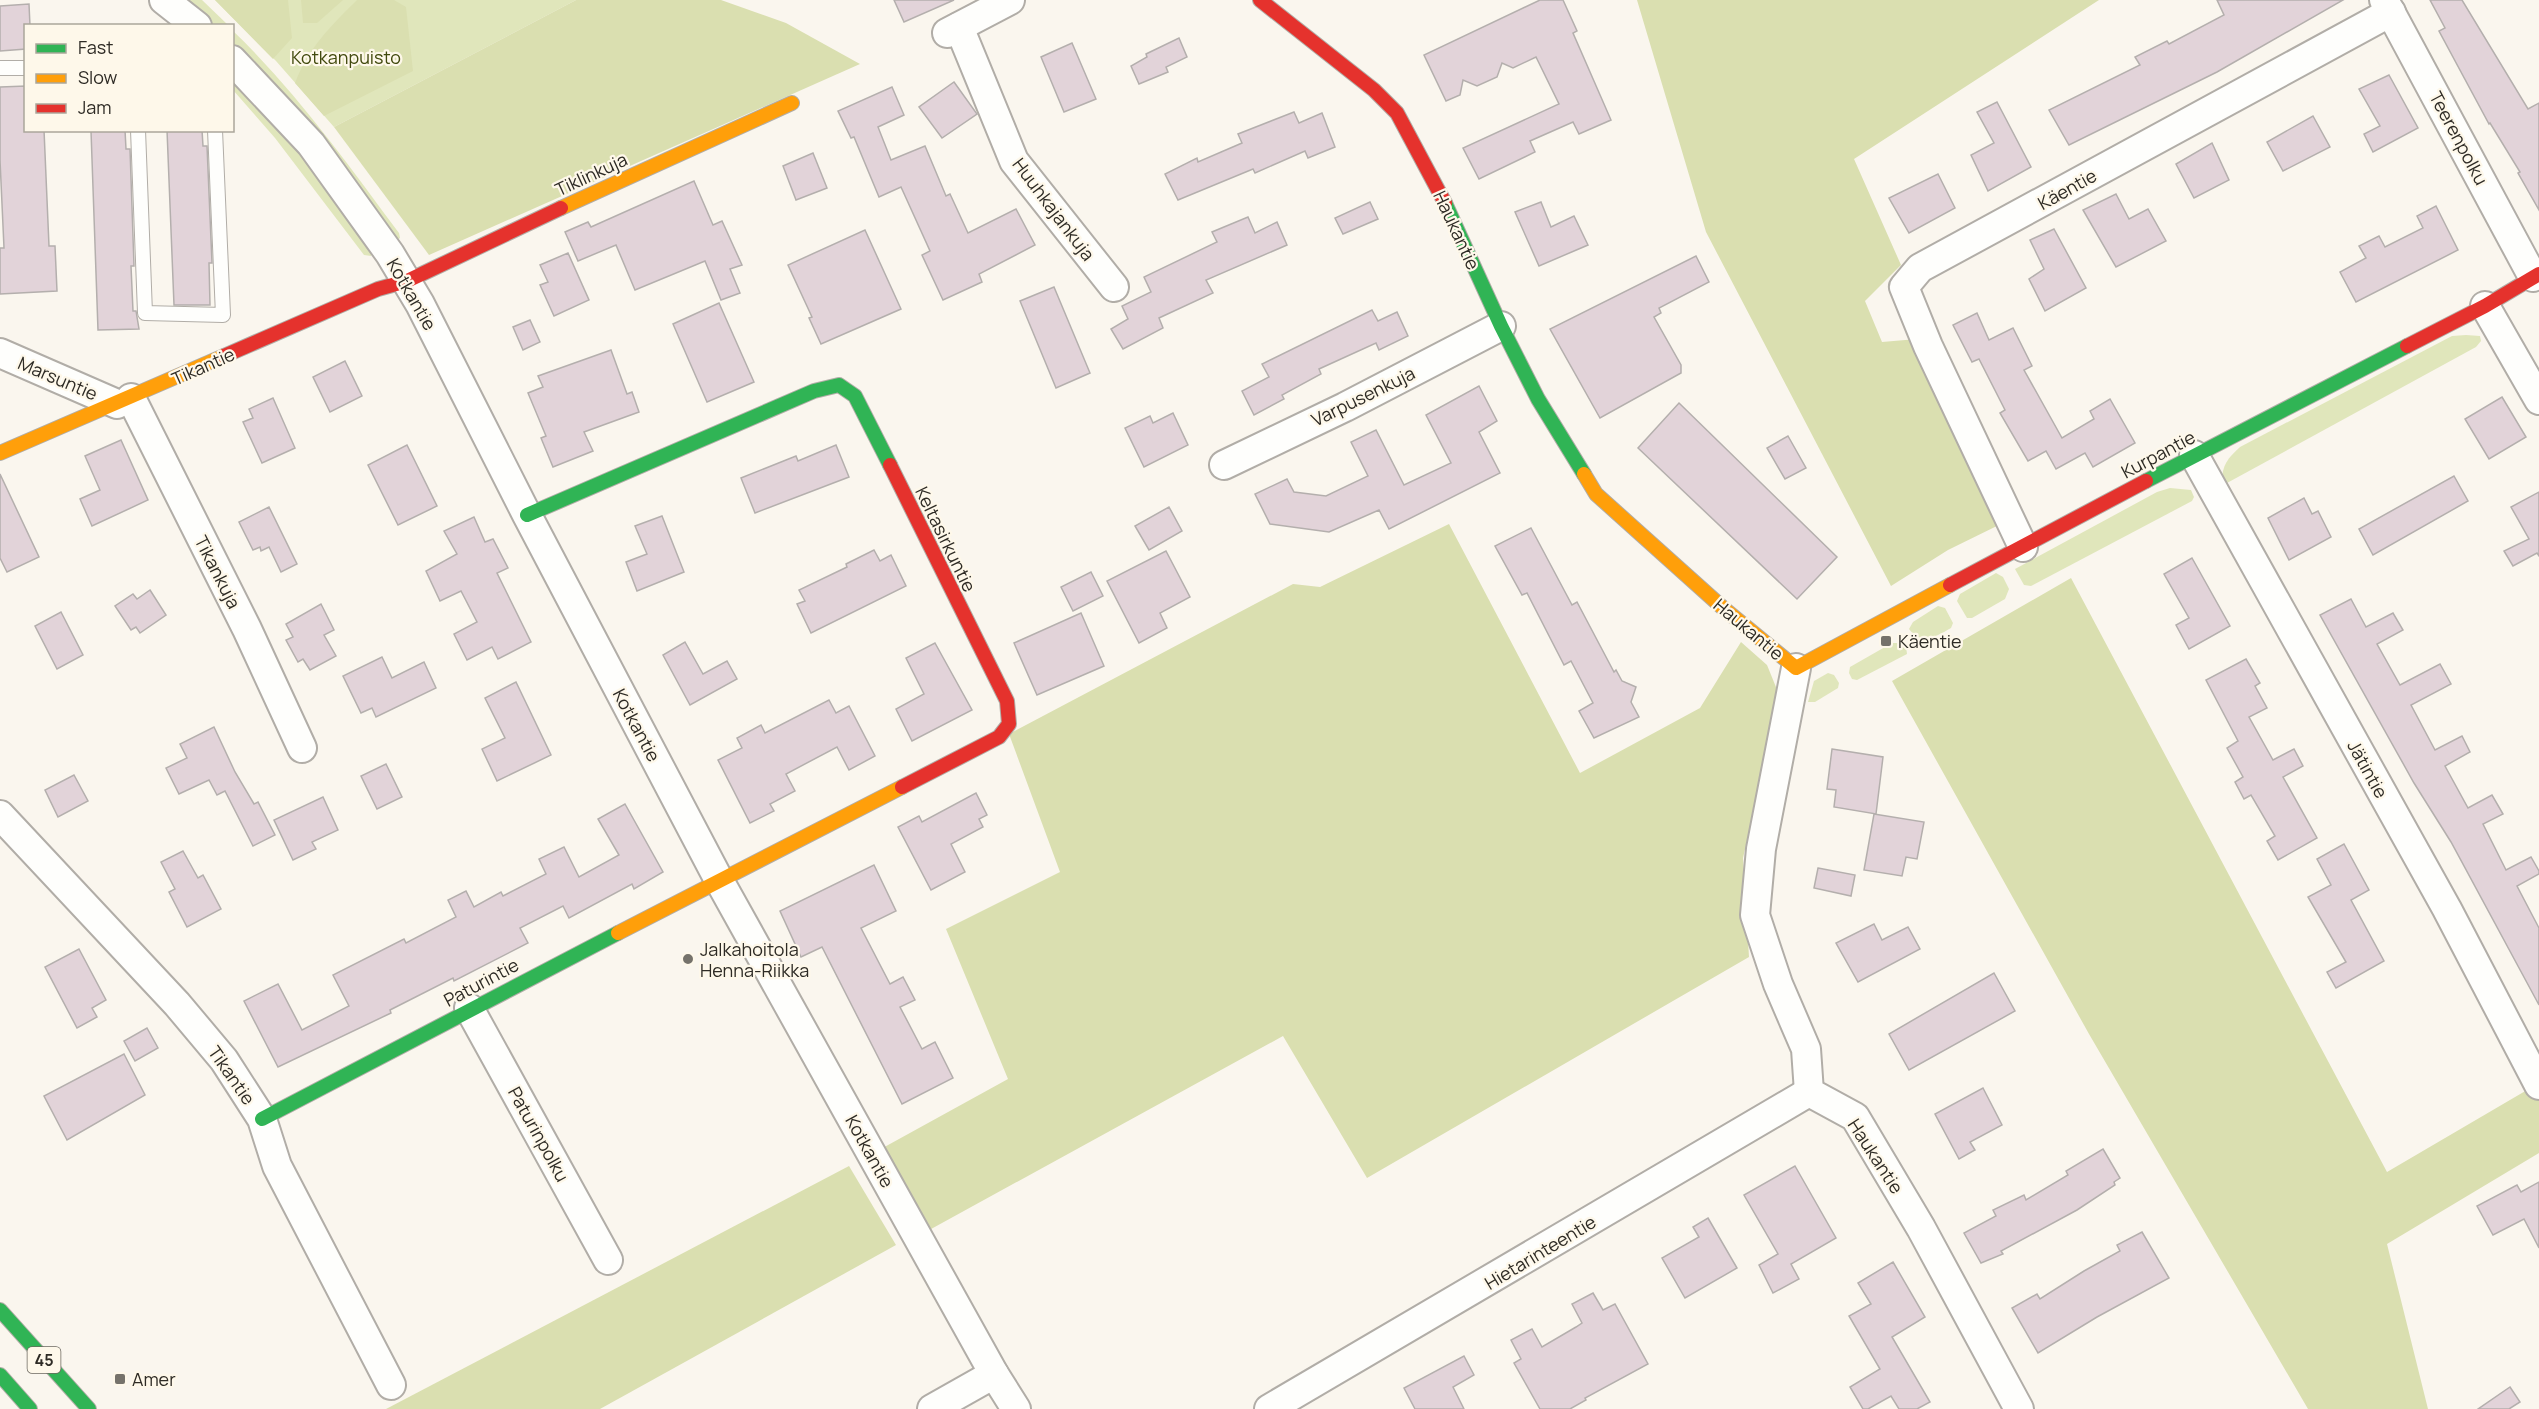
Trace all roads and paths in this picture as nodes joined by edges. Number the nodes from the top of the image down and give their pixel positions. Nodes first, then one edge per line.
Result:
1 (164, 0) edge
2 (1010, 0) edge
3 (1260, 0) edge
4 (2388, 6) edge
5 (194, 24) edge
6 (234, 62) edge
7 (0, 68) edge
8 (24, 68) edge
9 (792, 103) dead end
10 (138, 132) edge
11 (215, 132) edge
12 (2536, 276) edge
13 (407, 281) junction
14 (1114, 287) dead end
15 (2485, 306) junction
16 (1501, 326) junction
17 (0, 353) edge
18 (2539, 400) edge
19 (124, 401) junction
20 (0, 453) edge
21 (2194, 456) junction
22 (1224, 465) dead end
23 (527, 515) junction
24 (2023, 547) junction
25 (1796, 668) junction
26 (302, 748) dead end
27 (0, 815) edge
28 (720, 882) junction
29 (469, 1008) junction
30 (2539, 1085) edge
31 (1809, 1092) junction
32 (262, 1119) junction
33 (608, 1260) dead end
34 (0, 1310) edge
35 (994, 1374) junction
36 (0, 1375) edge
37 (391, 1385) dead end
38 (2014, 1407) edge
39 (30, 1409) edge
40 (89, 1409) edge
41 (932, 1409) edge
42 (1016, 1409) edge
43 (1269, 1409) edge

1 - 5 street
2 - 14 street, Huuhkajankuja
3 - 16 street, Haukantie
4 - 12 street, Teerenpolku
4 - 24 street, Käentie
6 - 13 street, Kotkantie
7 - 8 lane
9 - 13 street, Tiklinkuja
10 - 11 lane
12 - 15 street, Kurpantie
13 - 19 street, Tikantie
13 - 23 street, Kotkantie
15 - 18 street
15 - 21 street, Kurpantie
16 - 22 street, Varpusenkuja
16 - 25 street, Haukantie
17 - 19 street, Marsuntie
19 - 20 street, Tikantie
19 - 26 street, Tikankuja
21 - 24 street, Kurpantie
21 - 30 street, Jätintie
23 - 28 street, Kotkantie
23 - 28 street, Keltasirkuntie
24 - 25 street, Kurpantie
25 - 31 street, Haukantie
27 - 32 street, Tikantie
28 - 29 street, Paturintie
28 - 35 street, Kotkantie
29 - 32 street, Paturintie
29 - 33 street, Paturinpolku
31 - 38 street, Haukantie
31 - 43 street, Hietarinteentie
32 - 37 street, Tikantie
34 - 40 street, 45
35 - 41 street
35 - 42 street, Kotkantie
36 - 39 street, 45

